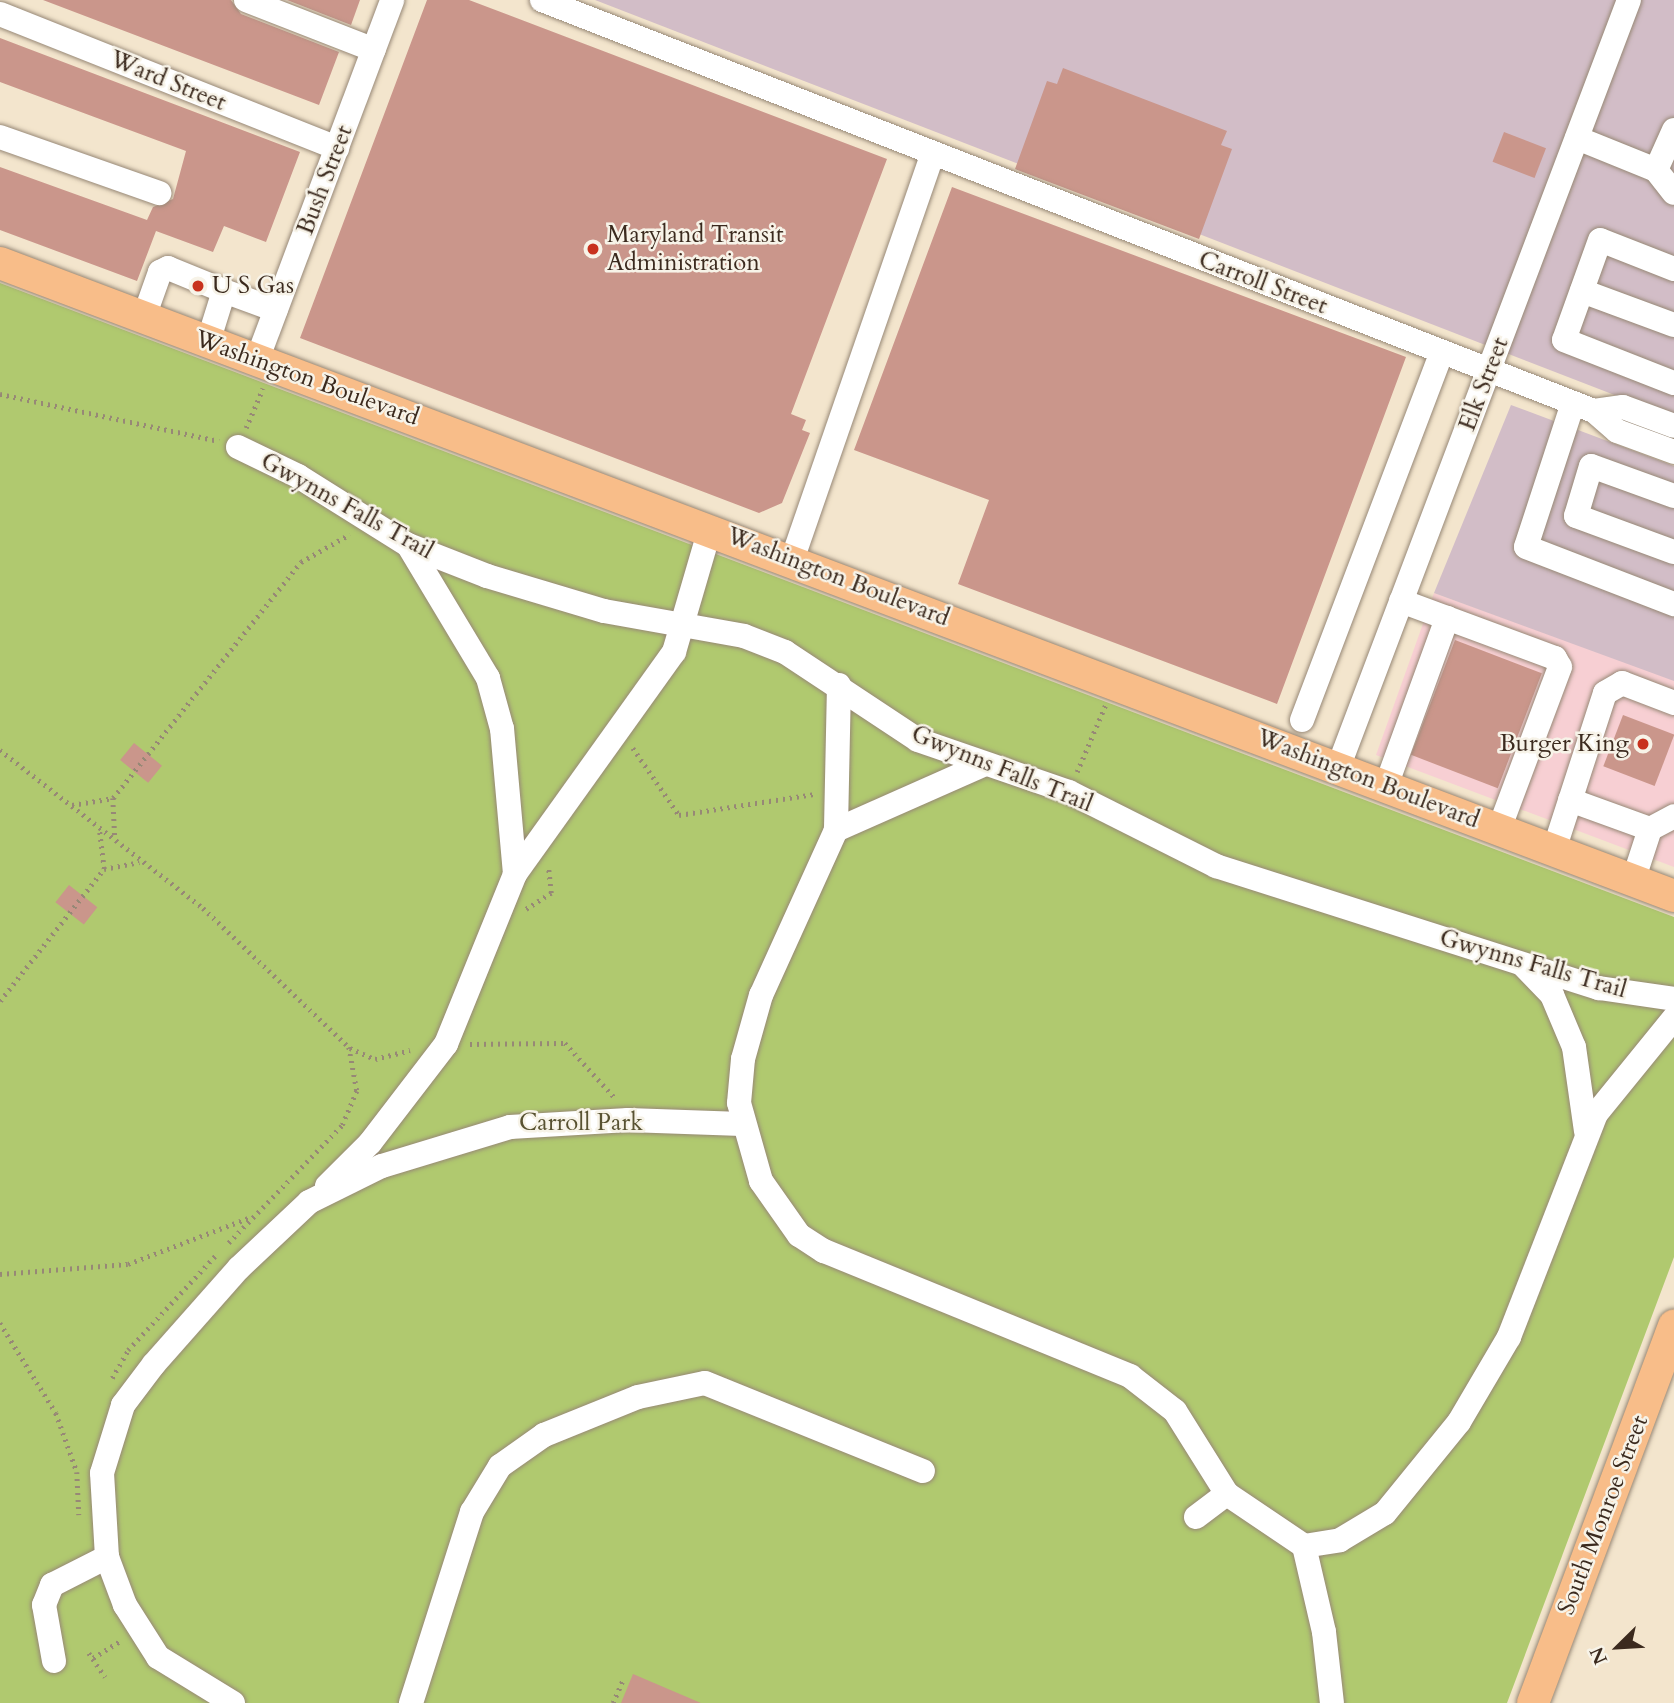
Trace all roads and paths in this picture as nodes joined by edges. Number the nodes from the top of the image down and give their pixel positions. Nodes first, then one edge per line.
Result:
1 (246, 0) edge
2 (392, 0) edge
3 (542, 0) edge
4 (1629, 0) edge
5 (0, 13) edge
6 (374, 50) junction
7 (1674, 130) edge
8 (0, 137) edge
9 (1577, 138) junction
10 (337, 148) junction
11 (932, 156) junction
12 (1656, 170) junction
13 (1674, 193) edge
14 (159, 194) dead end
15 (0, 263) edge
16 (1674, 269) edge
17 (224, 291) junction
18 (1582, 291) junction
19 (276, 310) junction
20 (144, 317) junction
21 (1674, 325) edge
22 (208, 342) junction
23 (1442, 352) junction
24 (257, 360) junction
25 (1490, 370) junction
26 (1674, 383) edge
27 (0, 394) edge
28 (1583, 407) junction
29 (1674, 426) edge
30 (237, 447) junction
31 (1673, 448) edge
32 (1666, 493) edge
33 (360, 516) junction
34 (710, 528) junction
35 (408, 545) junction
36 (1674, 552) edge
37 (792, 560) junction
38 (1405, 591) junction
39 (1674, 604) edge
40 (1447, 618) junction
41 (683, 624) junction
42 (839, 685) junction
43 (1674, 703) edge
44 (1105, 705) dead end
45 (1302, 720) dead end
46 (618, 727) junction
47 (0, 750) edge
48 (983, 765) junction
49 (1338, 768) junction
50 (1386, 786) junction
51 (836, 790) junction
52 (1069, 792) junction
53 (113, 798) junction
54 (1570, 800) junction
55 (71, 805) junction
56 (1674, 816) edge
57 (99, 827) junction
58 (1499, 829) junction
59 (1650, 829) junction
60 (836, 830) junction
61 (115, 841) junction
62 (1554, 850) junction
63 (139, 862) junction
64 (104, 869) junction
65 (515, 874) junction
66 (1633, 881) junction
67 (1674, 896) edge
68 (1520, 962) junction
69 (1674, 999) edge
70 (0, 1001) edge
71 (1674, 1018) edge
72 (463, 1044) dead end
73 (349, 1047) junction
74 (411, 1050) dead end
75 (622, 1106) dead end
76 (742, 1124) junction
77 (1586, 1136) junction
78 (309, 1202) junction
79 (251, 1217) junction
80 (0, 1274) edge
81 (0, 1323) edge
82 (1674, 1326) edge
83 (923, 1471) dead end
84 (1227, 1494) junction
85 (1196, 1517) dead end
86 (80, 1520) dead end
87 (1304, 1546) junction
88 (107, 1558) junction
89 (124, 1638) dead end
90 (54, 1661) dead end
91 (105, 1677) dead end
92 (623, 1679) dead end
93 (233, 1703) edge
94 (411, 1703) edge
95 (612, 1703) edge
96 (1332, 1703) edge
97 (1532, 1703) edge

1 - 6 street
2 - 6 street, Bush Street
3 - 11 street, Carroll Street
4 - 9 street, Elk Street
5 - 10 street, Ward Street
6 - 10 street, Bush Street
7 - 12 street
8 - 14 street
9 - 12 street
9 - 25 street, Elk Street
10 - 19 street, Bush Street
11 - 23 street, Carroll Street
11 - 37 street
12 - 13 street
15 - 20 main road, Washington Boulevard
16 - 18 street
17 - 19 street
17 - 20 street
17 - 22 street
18 - 21 street
18 - 26 street
19 - 24 street, Bush Street
20 - 22 main road, Washington Boulevard
22 - 24 main road, Washington Boulevard
23 - 25 street, Carroll Street
23 - 45 street
24 - 30 path, Gwynns Falls Trail
24 - 34 main road, Washington Boulevard
25 - 28 street, Carroll Street
25 - 38 street, Elk Street
27 - 30 path, Gwynns Falls Trail
28 - 29 street, Carroll Street
28 - 31 street, Carroll Street
28 - 39 street
30 - 33 street, Gwynns Falls Trail
31 - 32 street
32 - 36 street
33 - 35 street, Gwynns Falls Trail
33 - 53 path
34 - 37 main road, Washington Boulevard
34 - 41 street
35 - 41 street, Gwynns Falls Trail
35 - 65 street
37 - 49 main road, Washington Boulevard
38 - 40 street
38 - 49 street, Elk Street
40 - 50 street
40 - 58 street
41 - 42 street, Gwynns Falls Trail
41 - 46 street
42 - 48 street, Gwynns Falls Trail
42 - 51 street
43 - 54 street
44 - 52 path
46 - 51 path
46 - 65 street
47 - 55 path
48 - 52 street, Gwynns Falls Trail
48 - 60 street
49 - 50 main road, Washington Boulevard
50 - 58 main road, Washington Boulevard
51 - 60 street
52 - 68 street, Gwynns Falls Trail
53 - 55 path
53 - 61 path
54 - 59 street
54 - 62 street
55 - 57 path
56 - 59 street
57 - 61 path
57 - 64 path
58 - 62 main road, Washington Boulevard
59 - 66 street
60 - 76 street
61 - 63 path
62 - 66 main road, Washington Boulevard
63 - 64 path
63 - 73 path
64 - 70 path
65 - 78 street
66 - 67 main road, Washington Boulevard
68 - 69 street, Gwynns Falls Trail
68 - 77 street
71 - 77 street
72 - 75 path
73 - 74 path
73 - 79 path
76 - 78 street
76 - 84 street
77 - 87 street
78 - 79 path
78 - 88 street
79 - 80 path
81 - 86 path
82 - 97 main road, South Monroe Street
83 - 94 street
84 - 85 street
84 - 87 street
87 - 96 street
88 - 90 street
88 - 93 street
89 - 91 path
92 - 95 path

